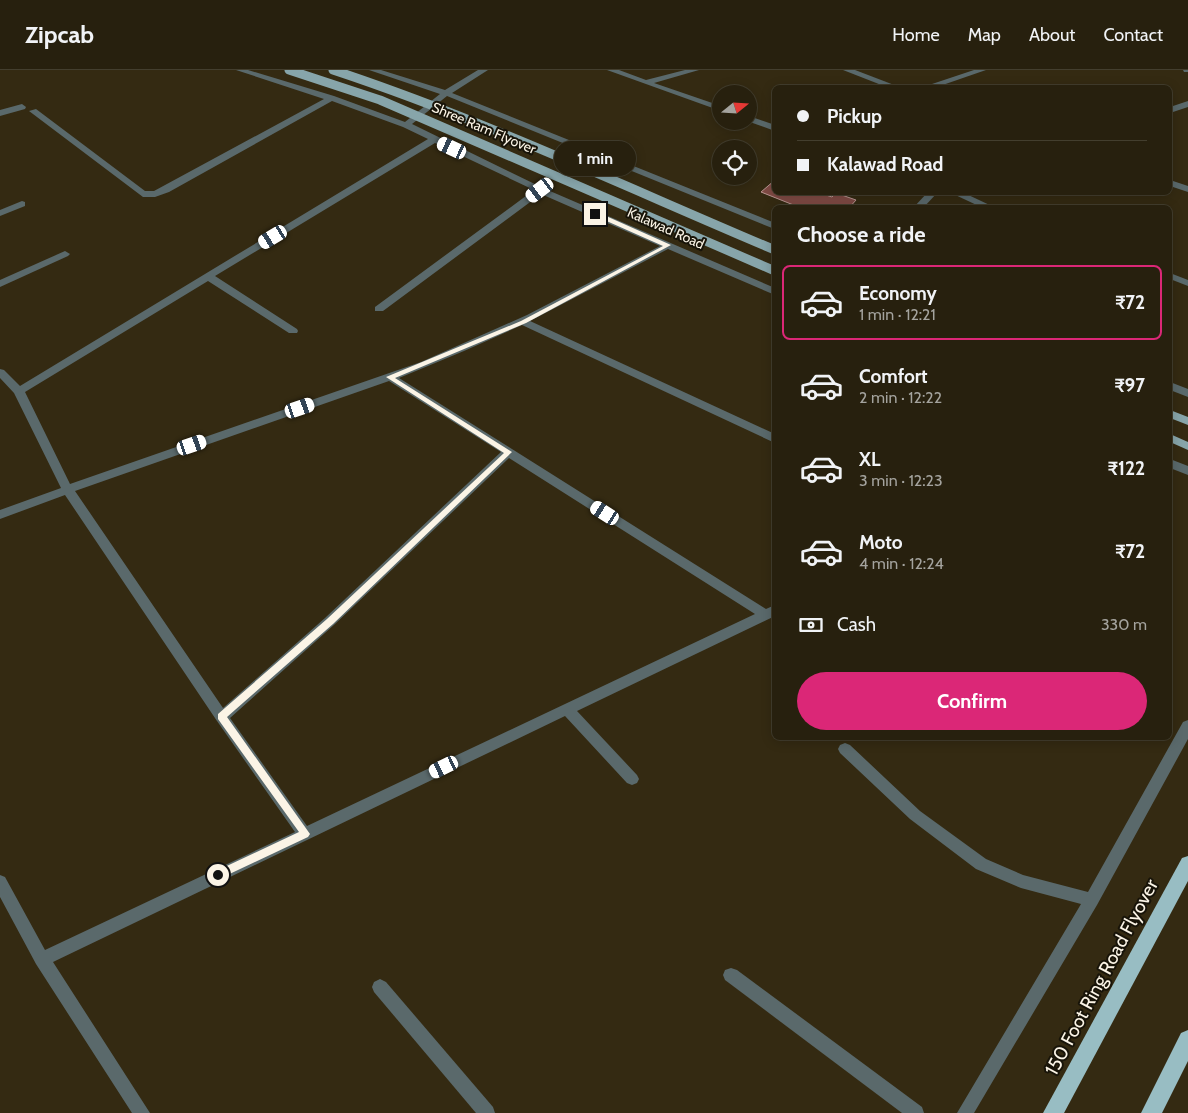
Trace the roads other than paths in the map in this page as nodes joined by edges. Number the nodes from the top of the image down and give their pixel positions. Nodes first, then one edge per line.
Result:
1 (240, 70) edge
2 (289, 70) edge
3 (333, 70) edge
4 (373, 70) edge
5 (484, 70) edge
6 (611, 70) edge
7 (695, 70) edge
8 (847, 70) edge
9 (982, 70) edge
10 (646, 82) junction
11 (890, 85) edge
12 (934, 85) edge
13 (446, 93) junction
14 (331, 98) junction
15 (1188, 104) edge
16 (712, 106) edge
17 (22, 107) dead end
18 (1172, 109) edge
19 (33, 111) dead end
20 (0, 113) edge
21 (758, 122) edge
22 (406, 124) junction
23 (772, 127) edge
24 (435, 139) junction
25 (1172, 184) edge
26 (1188, 189) edge
27 (540, 190) junction
28 (931, 195) edge
29 (960, 195) edge
30 (22, 204) dead end
31 (920, 205) edge
32 (985, 205) edge
33 (0, 213) edge
34 (772, 225) edge
35 (668, 245) junction
36 (772, 249) edge
37 (65, 254) dead end
38 (772, 270) edge
39 (208, 276) junction
40 (1172, 277) edge
41 (1188, 283) edge
42 (0, 284) edge
43 (772, 291) edge
44 (379, 309) dead end
45 (524, 322) junction
46 (293, 331) dead end
47 (0, 372) edge
48 (390, 377) junction
49 (1172, 387) edge
50 (19, 391) junction
51 (1188, 393) edge
52 (1172, 415) edge
53 (1188, 421) edge
54 (772, 438) edge
55 (1172, 439) edge
56 (1188, 446) edge
57 (508, 452) junction
58 (1172, 464) edge
59 (1188, 471) edge
60 (67, 488) junction
61 (0, 515) edge
62 (770, 612) edge
63 (566, 708) junction
64 (222, 717) junction
65 (1188, 726) edge
66 (845, 749) dead end
67 (632, 779) dead end
68 (305, 834) junction
69 (1188, 864) edge
70 (0, 882) edge
71 (1092, 900) junction
72 (42, 959) junction
73 (731, 975) dead end
74 (380, 987) dead end
75 (1188, 1040) edge
76 (142, 1113) edge
77 (487, 1113) edge
78 (916, 1113) edge
79 (965, 1113) edge
80 (1053, 1113) edge
81 (1151, 1113) edge

1 - 14 street, Kalawad Road
2 - 38 main road, Shree Ram Flyover, bridge
3 - 36 main road, Shree Ram Flyover, bridge
4 - 13 street
5 - 13 street
6 - 10 street
7 - 10 street
8 - 11 street
9 - 12 street
10 - 16 street
13 - 22 street
13 - 34 street
14 - 19 street
14 - 22 street, Kalawad Road
15 - 18 street
17 - 20 street
21 - 23 street
22 - 24 street, Kalawad Road
24 - 27 street, Kalawad Road
24 - 39 street
25 - 26 street
27 - 35 street, Kalawad Road
27 - 44 street
28 - 31 street
29 - 32 street
30 - 33 street
35 - 43 street, Kalawad Road
35 - 45 street
37 - 42 street
39 - 46 street
39 - 50 street
40 - 41 street
45 - 48 street
45 - 54 street
47 - 50 street
48 - 57 street
48 - 60 street
49 - 51 street
50 - 60 street
52 - 53 main road
55 - 56 main road
57 - 62 street
57 - 64 street
58 - 59 street
60 - 61 street
60 - 64 street
62 - 63 street
63 - 67 street
63 - 68 street
64 - 68 street
65 - 71 street
66 - 71 street
68 - 72 street
69 - 80 highway, 150 Foot Ring Road Flyover
70 - 72 street
71 - 79 street
72 - 76 street
73 - 78 street
74 - 77 street
75 - 81 highway

